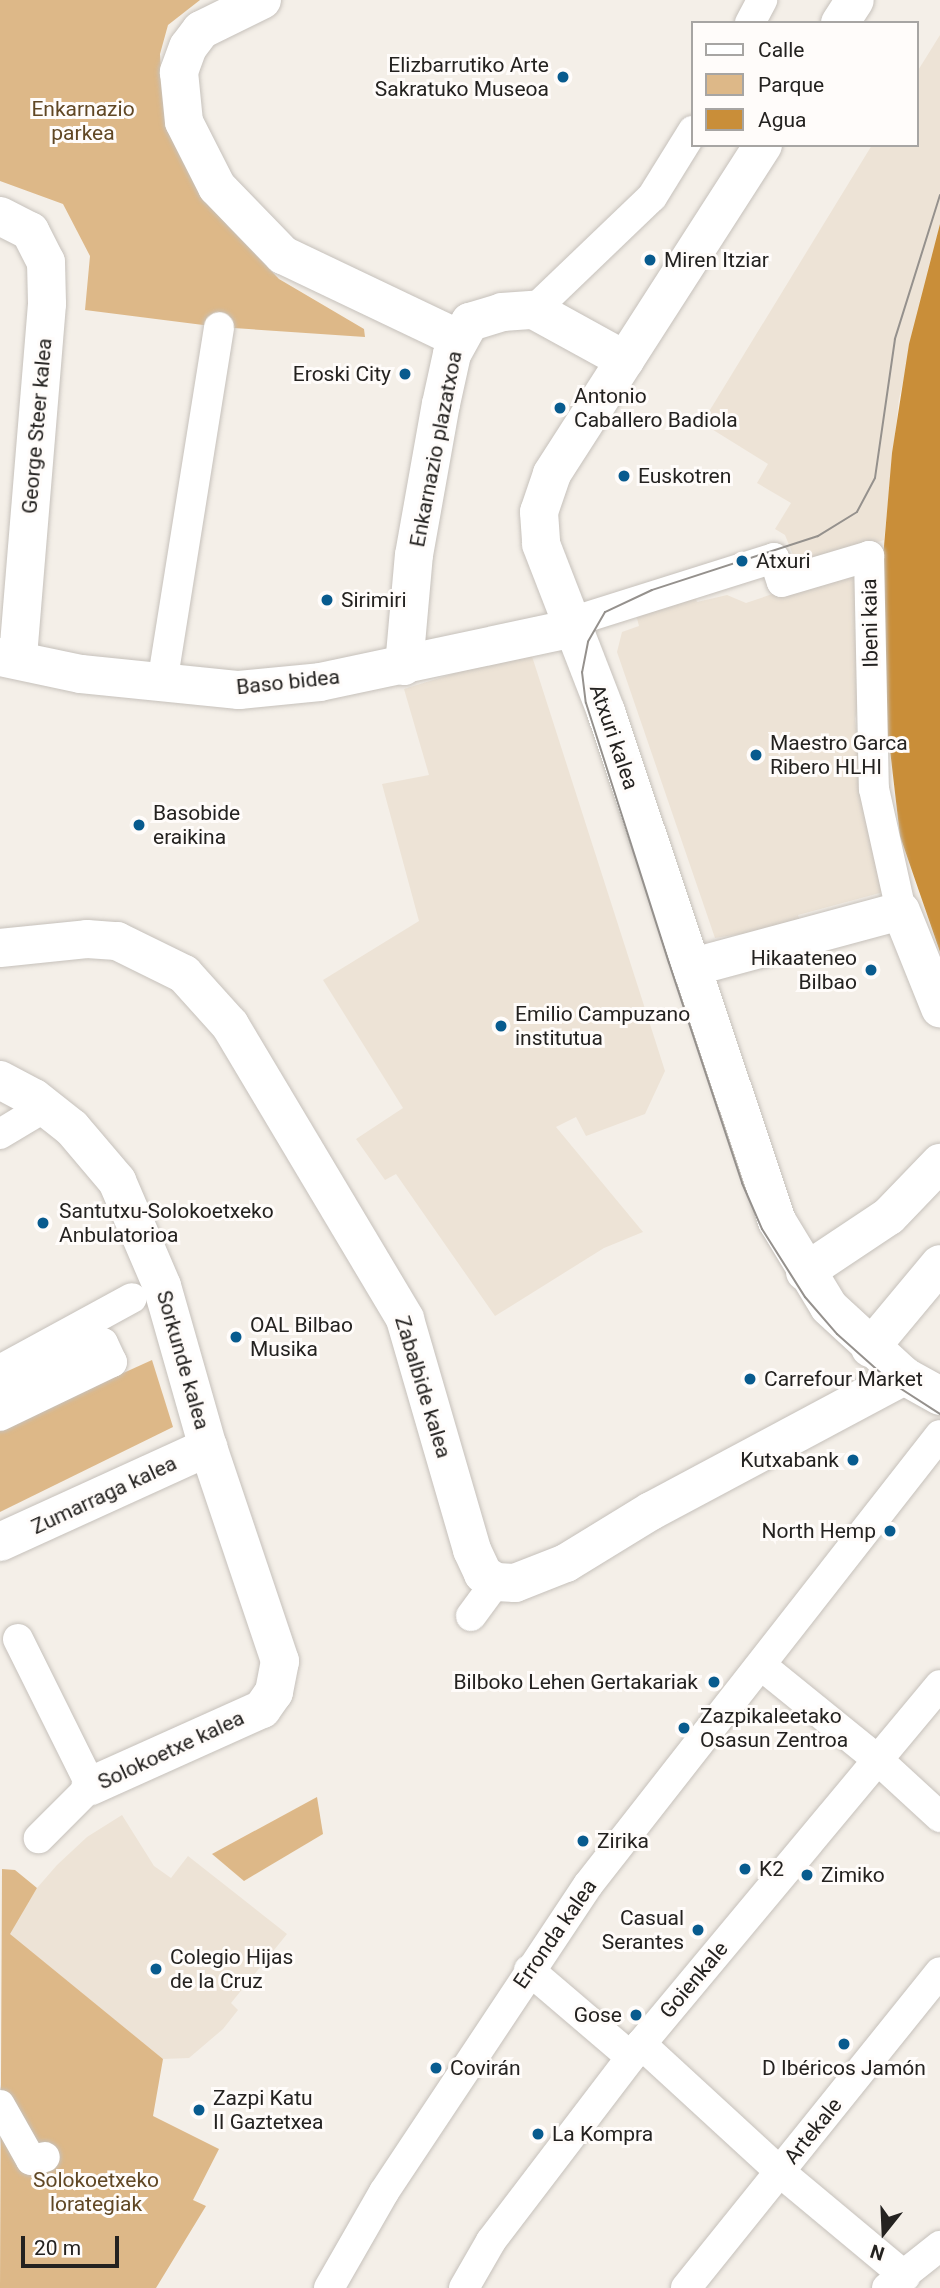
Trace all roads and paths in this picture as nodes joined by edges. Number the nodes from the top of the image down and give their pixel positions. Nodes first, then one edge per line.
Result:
1 (262, 0) edge
2 (762, 0) edge
3 (855, 0) edge
4 (751, 21) edge
5 (841, 21) edge
6 (692, 133) edge
7 (762, 147) edge
8 (0, 216) edge
9 (534, 310) junction
10 (219, 327) dead end
11 (459, 339) junction
12 (625, 360) junction
13 (573, 625) junction
14 (9, 658) edge
15 (165, 665) dead end
16 (404, 666) junction
17 (901, 911) junction
18 (0, 948) edge
19 (693, 967) junction
20 (940, 1008) edge
21 (0, 1080) edge
22 (35, 1113) dead end
23 (0, 1135) edge
24 (940, 1163) edge
25 (805, 1272) junction
26 (928, 1276) edge
27 (132, 1298) dead end
28 (870, 1348) junction
29 (0, 1370) edge
30 (904, 1376) junction
31 (0, 1377) edge
32 (940, 1396) edge
33 (0, 1416) edge
34 (940, 1435) edge
35 (208, 1447) junction
36 (0, 1542) edge
37 (496, 1582) junction
38 (471, 1616) dead end
39 (18, 1639) dead end
40 (762, 1666) junction
41 (940, 1685) edge
42 (281, 1701) joint
43 (877, 1759) junction
44 (91, 1786) junction
45 (940, 1817) edge
46 (39, 1838) dead end
47 (528, 1970) junction
48 (940, 1972) edge
49 (636, 2050) junction
50 (0, 2105) edge
51 (45, 2157) dead end
52 (780, 2172) junction
53 (940, 2246) edge
54 (896, 2282) edge
55 (330, 2288) edge
56 (464, 2288) edge
57 (685, 2288) edge

1 - 11 street
2 - 4 street
3 - 5 street
6 - 9 street
7 - 12 street, Atxuri kalea
8 - 14 street, George Steer kalea
9 - 11 street, Enkarnazio plazatxoa
9 - 12 street
10 - 15 street
11 - 16 street, Enkarnazio plazatxoa
12 - 13 street, Atxuri kalea
13 - 16 street, Baso bidea
13 - 17 street, Ibeni kaia
13 - 19 street, Atxuri kalea
14 - 16 street, Baso bidea
17 - 19 street
17 - 20 street, Ibeni kaia
18 - 37 street, Zabalbide kalea
19 - 25 street, Atxuri kalea
21 - 35 street, Sorkunde kalea
22 - 23 street
24 - 25 street
25 - 28 street, Atxuri kalea
26 - 28 street
27 - 29 street
28 - 30 street, Atxuri kalea
30 - 32 street, Atxuri kalea
30 - 37 street
31 - 33 street
34 - 40 street, Erronda kalea
35 - 36 street, Zumarraga kalea
35 - 42 street, Sorkunde kalea
37 - 38 street
39 - 44 street
40 - 43 street
40 - 47 street, Erronda kalea
41 - 43 street, Goienkale
42 - 44 street, Solokoetxe kalea
43 - 45 street
43 - 49 street, Goienkale
44 - 46 street, Solokoetxe kalea
47 - 49 street
47 - 55 street, Erronda kalea
48 - 52 street, Artekale
49 - 52 street
49 - 56 street, Goienkale
50 - 51 street
52 - 54 street
52 - 57 street, Artekale
53 - 54 street

